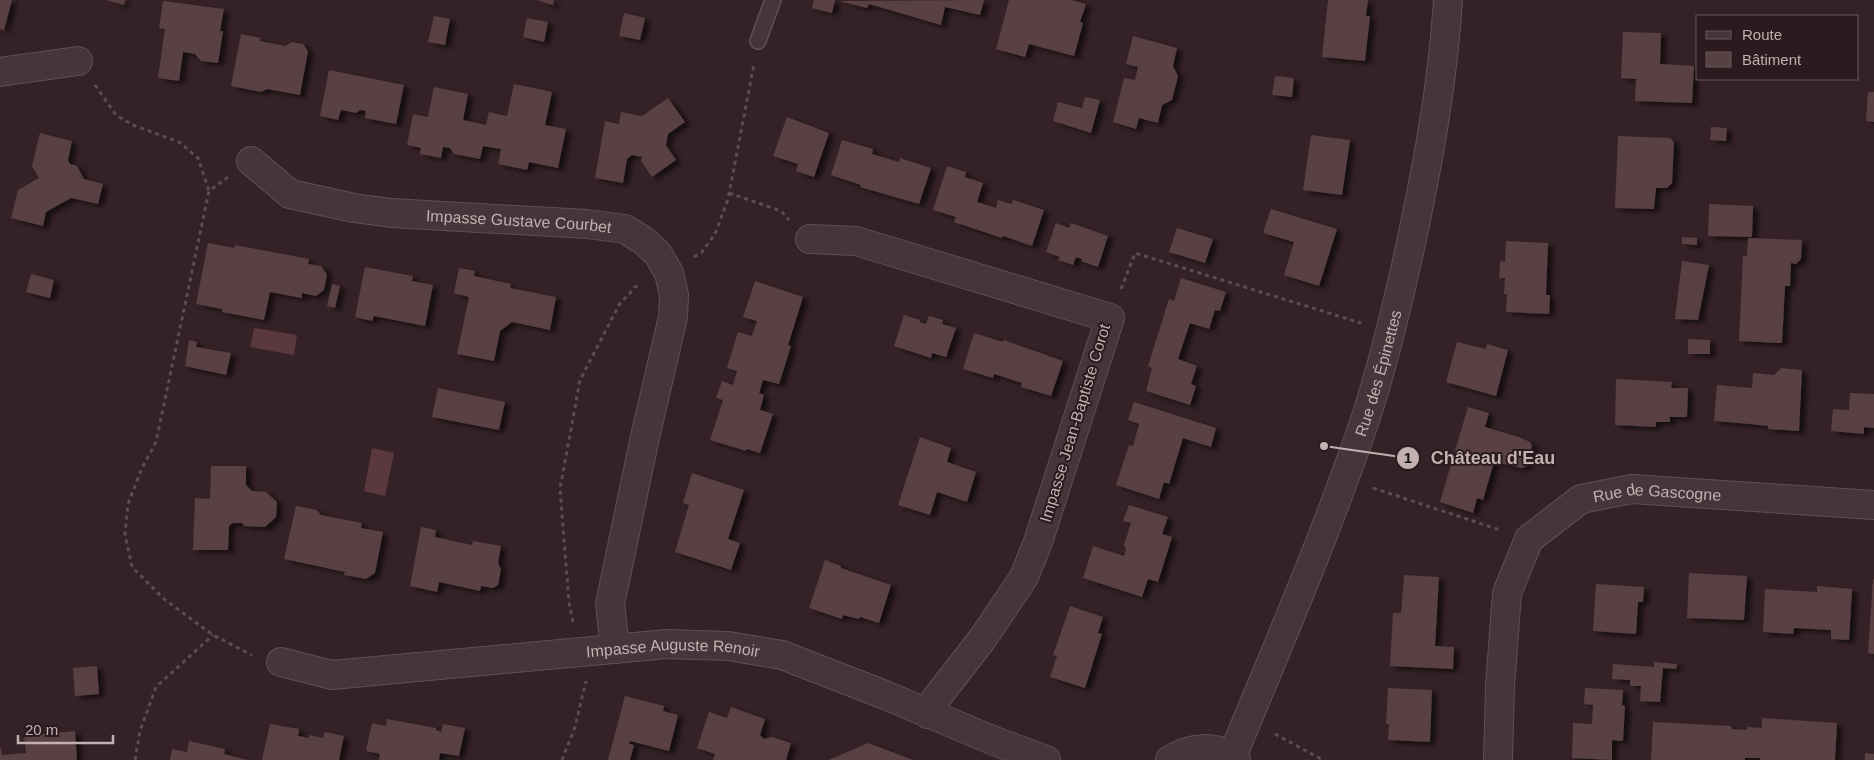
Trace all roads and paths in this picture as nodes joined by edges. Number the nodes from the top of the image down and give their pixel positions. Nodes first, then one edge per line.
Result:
1 (773, 0) edge
2 (1448, 0) edge
3 (758, 41) dead end
4 (78, 62) joint
5 (0, 72) edge
6 (251, 161) joint
7 (209, 191) junction
8 (729, 193) dead end
9 (810, 239) joint
10 (1110, 318) junction
11 (1390, 332) junction
12 (1371, 488) dead end
13 (1874, 505) edge
14 (1529, 540) junction
15 (212, 635) junction
16 (616, 649) junction
17 (281, 662) joint
18 (928, 714) junction
19 (1246, 723) junction
20 (1234, 758) edge
21 (135, 760) edge
22 (1046, 760) edge
23 (1170, 760) edge
24 (1323, 760) edge
25 (1498, 760) edge

1 - 3 lane
2 - 11 street, Rue des Épinettes
4 - 5 street
4 - 7 path
6 - 7 path
6 - 16 street, Impasse Gustave Courbet
7 - 15 path
8 - 9 path
9 - 10 street, Impasse Jean-Baptiste Corot
10 - 11 path
10 - 18 street, Impasse Jean-Baptiste Corot
11 - 19 street, Rue des Épinettes
12 - 14 path
13 - 14 street, Rue de Gascogne
14 - 25 street, Rue de Gascogne
15 - 17 path
15 - 21 path
16 - 17 street, Impasse Auguste Renoir
16 - 18 street, Impasse Auguste Renoir
18 - 22 street, Impasse Auguste Renoir
19 - 20 street, Rue des Épinettes
19 - 24 path
20 - 23 street

